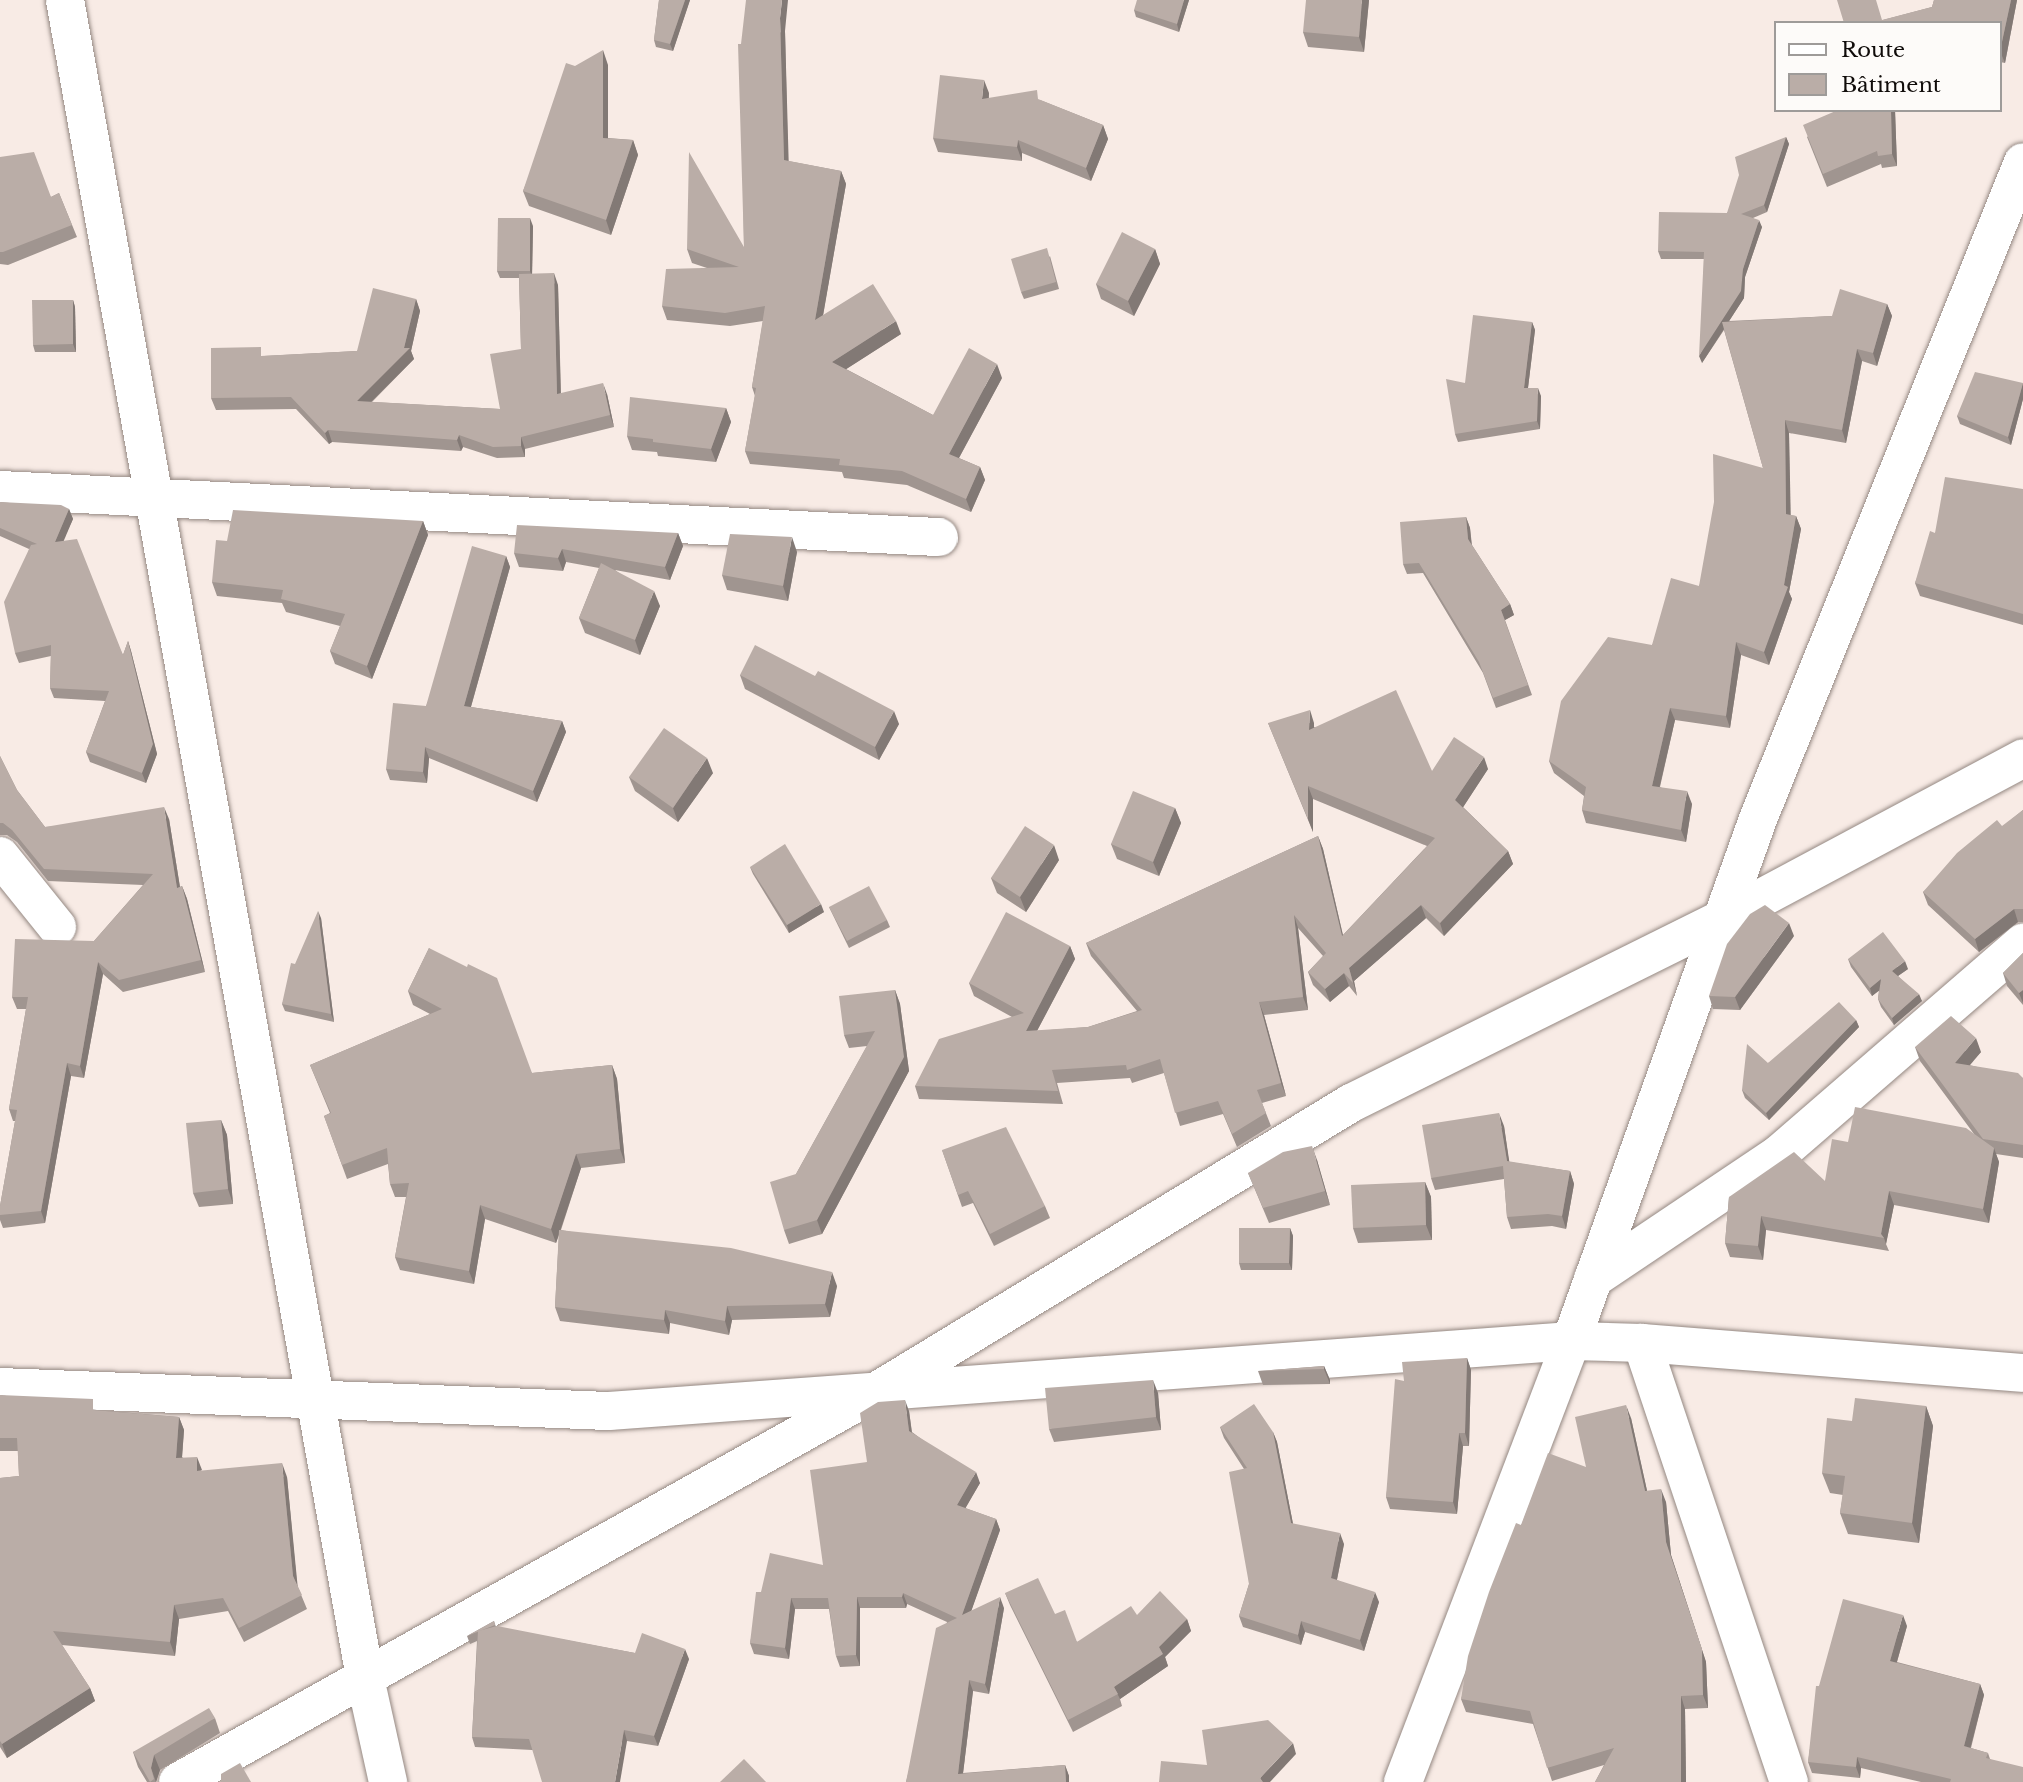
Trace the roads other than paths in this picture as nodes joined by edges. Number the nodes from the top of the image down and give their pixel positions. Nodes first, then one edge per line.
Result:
1 (65, 0) edge
2 (2023, 162) edge
3 (0, 490) edge
4 (155, 498) junction
5 (939, 537) dead end
6 (2023, 758) edge
7 (0, 856) edge
8 (1722, 919) junction
9 (57, 927) dead end
10 (2023, 943) edge
11 (1593, 1279) junction
12 (1571, 1341) junction
13 (1642, 1343) junction
14 (2023, 1373) edge
15 (0, 1387) edge
16 (877, 1391) junction
17 (317, 1399) junction
18 (365, 1678) junction
19 (177, 1782) edge
20 (388, 1782) edge
21 (1403, 1782) edge
22 (1789, 1782) edge

1 - 4 street
2 - 8 street
3 - 4 street
4 - 5 street
4 - 17 street
6 - 8 street
7 - 9 street
8 - 11 street
8 - 16 street
10 - 11 street
11 - 12 street
12 - 13 street
12 - 16 street
12 - 21 street
13 - 14 street
13 - 22 street
15 - 17 street
16 - 17 street
16 - 18 street
17 - 18 street
18 - 19 street
18 - 20 street

